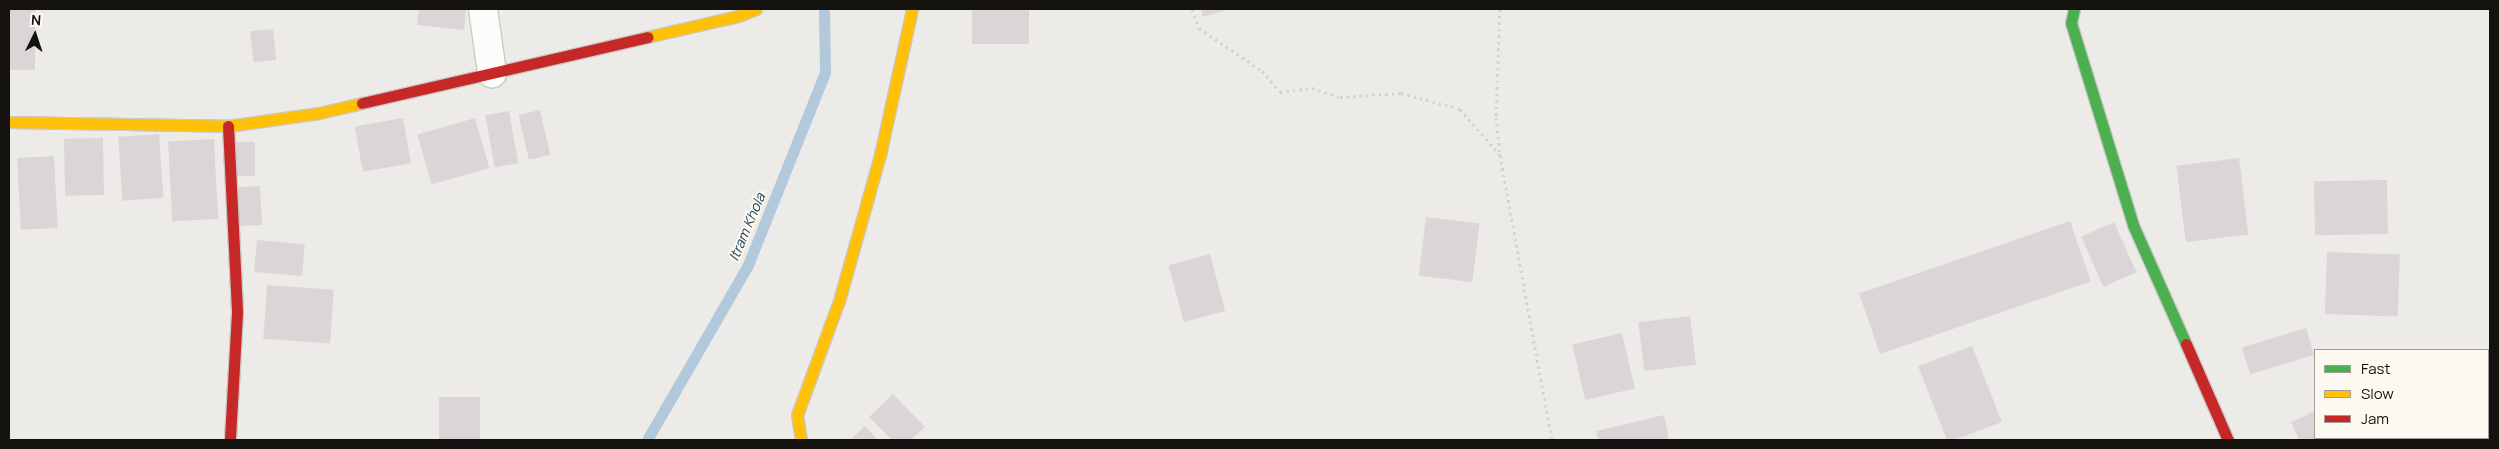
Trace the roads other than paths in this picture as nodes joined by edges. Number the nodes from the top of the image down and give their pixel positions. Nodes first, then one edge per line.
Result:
1 (484, 9) edge
2 (756, 9) edge
3 (912, 9) edge
4 (2074, 9) edge
5 (492, 73) junction
6 (9, 122) edge
7 (228, 126) junction
8 (230, 440) edge
9 (801, 440) edge
10 (2228, 440) edge

1 - 5 street
2 - 5 street
3 - 9 street
4 - 10 street
5 - 7 street
6 - 7 street
7 - 8 street

